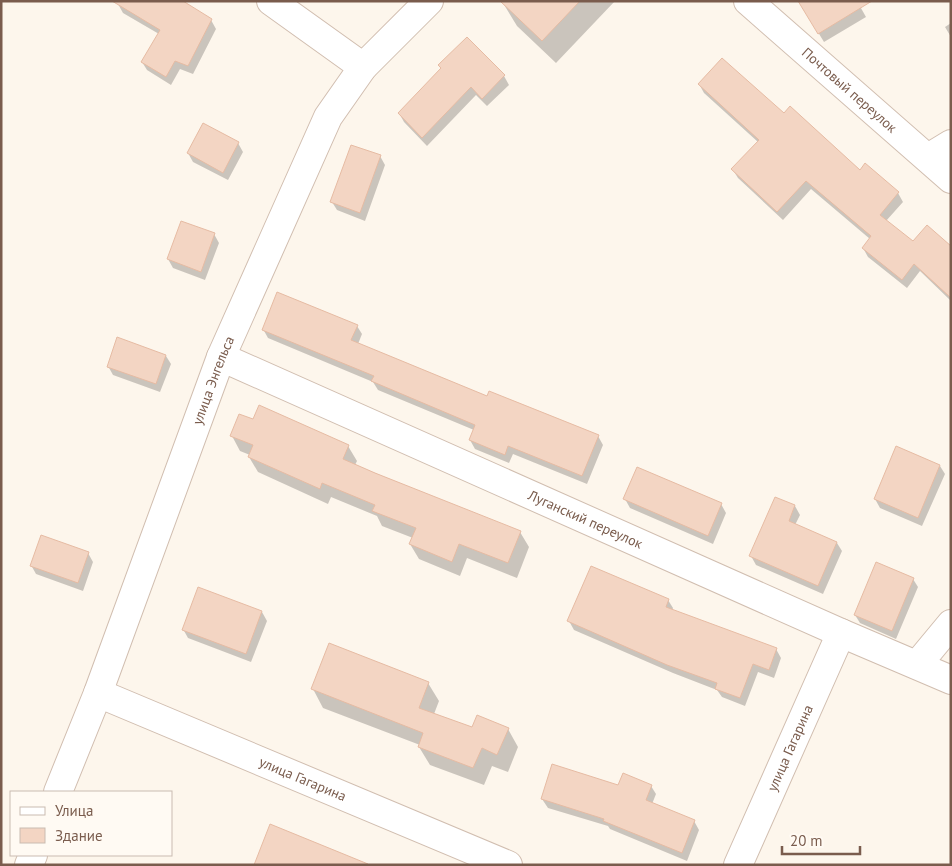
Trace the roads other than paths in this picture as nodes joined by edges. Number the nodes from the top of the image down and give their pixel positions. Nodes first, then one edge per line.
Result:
1 (271, 1) edge
2 (429, 1) edge
3 (748, 1) edge
4 (363, 67) junction
5 (940, 151) edge
6 (951, 179) edge
7 (221, 357) junction
8 (951, 624) edge
9 (841, 633) junction
10 (917, 665) junction
11 (951, 680) edge
12 (98, 693) junction
13 (58, 791) edge
14 (508, 865) edge
15 (738, 865) edge

1 - 4 street
2 - 4 street, улица Энгельса
3 - 5 street, Почтовый переулок
4 - 7 street, улица Энгельса
5 - 6 street, Почтовый переулок
7 - 9 street, Луганский переулок
7 - 12 street, улица Энгельса
8 - 10 street
9 - 10 street, Луганский переулок
9 - 15 street, улица Гагарина
10 - 11 street, Луганский переулок
12 - 13 street, улица Энгельса
12 - 14 street, улица Гагарина

